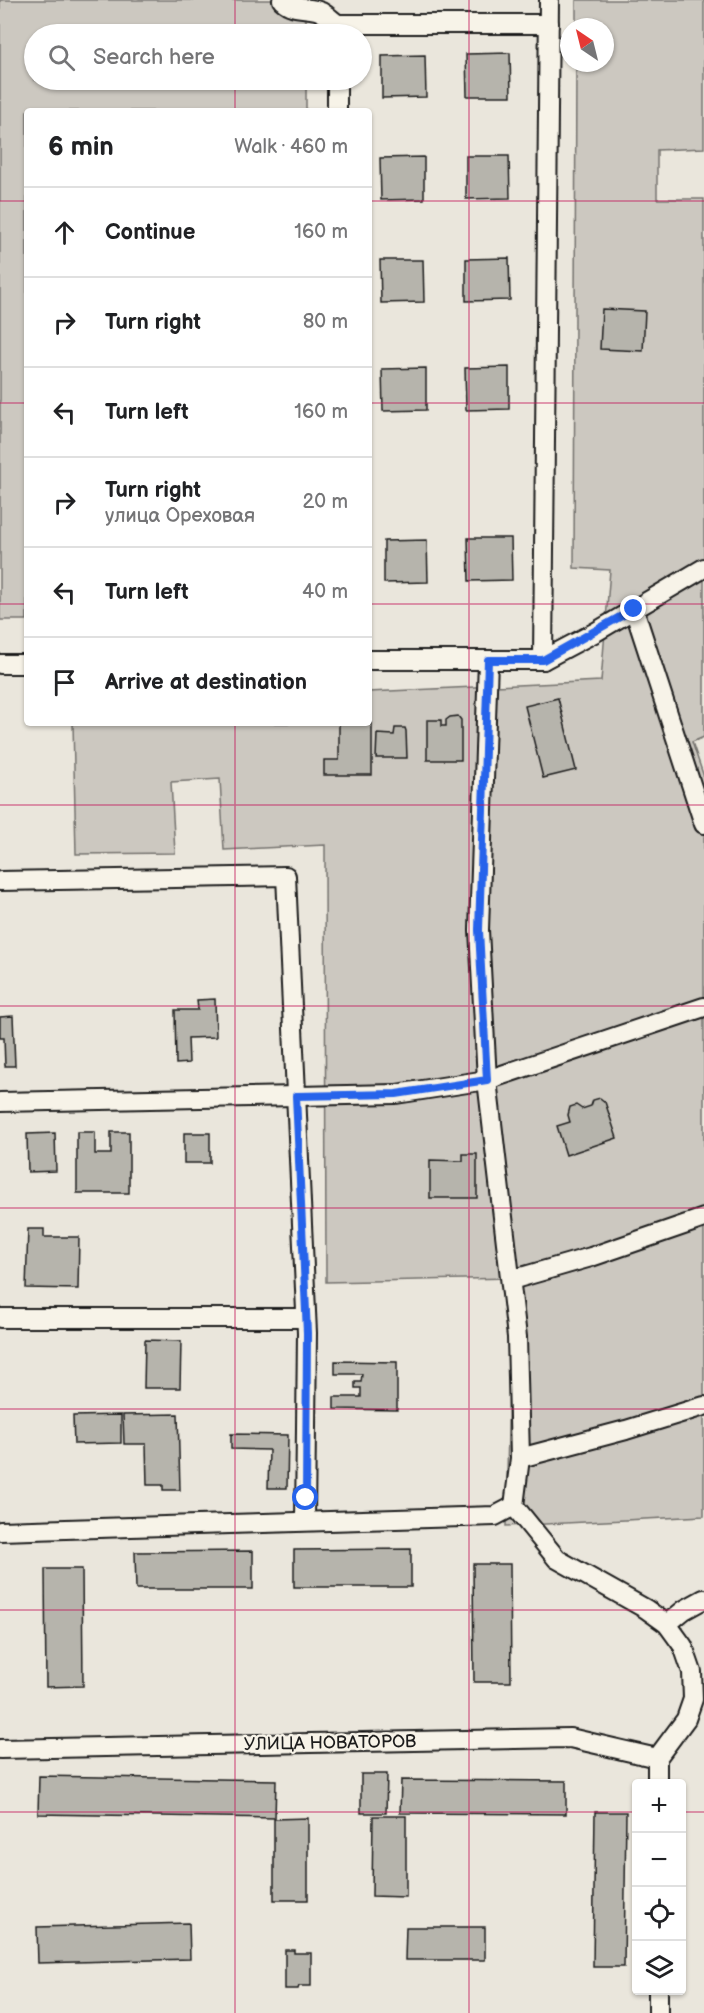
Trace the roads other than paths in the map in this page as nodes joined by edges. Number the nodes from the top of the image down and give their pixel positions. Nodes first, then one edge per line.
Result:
1 (282, 0) edge
2 (549, 0) edge
3 (333, 24) edge
4 (549, 24) junction
5 (372, 28) edge
6 (337, 90) edge
7 (338, 108) edge
8 (704, 568) edge
9 (634, 609) junction
10 (372, 660) edge
11 (488, 660) junction
12 (543, 660) junction
13 (0, 664) edge
14 (24, 664) edge
15 (704, 824) edge
16 (0, 881) edge
17 (704, 1007) edge
18 (487, 1080) junction
19 (296, 1096) junction
20 (0, 1102) edge
21 (704, 1218) edge
22 (511, 1280) junction
23 (0, 1318) edge
24 (306, 1318) junction
25 (704, 1406) edge
26 (520, 1458) junction
27 (514, 1506) junction
28 (305, 1521) junction
29 (0, 1532) edge
30 (704, 1599) edge
31 (667, 1624) junction
32 (0, 1749) edge
33 (657, 1758) junction
34 (657, 1779) edge
35 (658, 1995) edge
36 (658, 2013) edge

1 - 3 street
2 - 4 street
4 - 5 street
4 - 12 street
6 - 7 street
8 - 9 street
9 - 12 street
9 - 15 street
10 - 11 street
11 - 12 street
11 - 18 street
13 - 14 street
16 - 19 street
17 - 18 street
18 - 19 street
18 - 22 street
19 - 20 street
19 - 24 street
21 - 22 street
22 - 26 street
23 - 24 street
24 - 28 street
25 - 26 street
26 - 27 street
27 - 28 street
27 - 31 street
28 - 29 street
30 - 31 street
31 - 33 street
32 - 33 street, УЛИЦА НОВАТОРОВ
33 - 34 street
35 - 36 street

